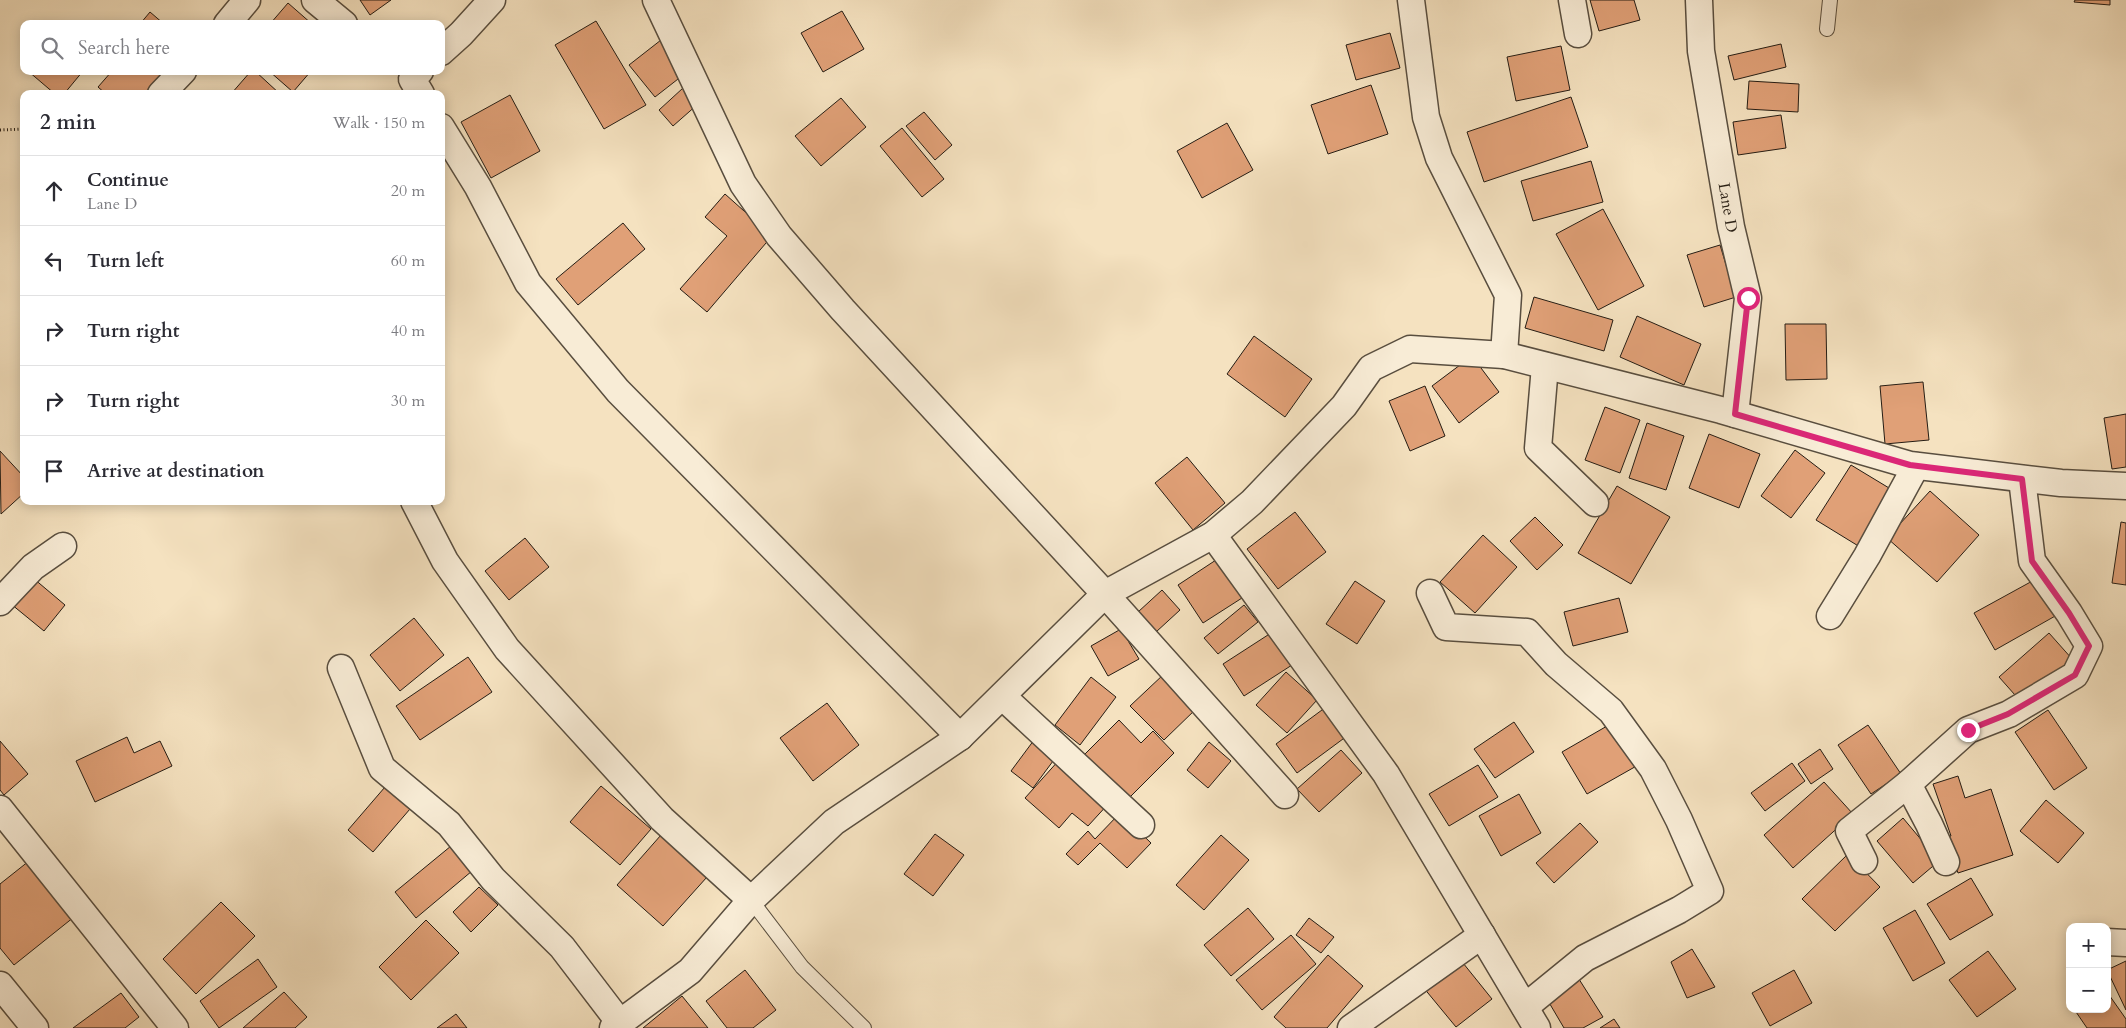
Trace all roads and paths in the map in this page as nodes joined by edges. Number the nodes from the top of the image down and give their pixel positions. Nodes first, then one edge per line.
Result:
1 (247, 0) edge
2 (315, 0) edge
3 (492, 0) edge
4 (656, 0) edge
5 (1411, 0) edge
6 (1572, 0) edge
7 (1699, 0) edge
8 (1830, 0) edge
9 (230, 20) edge
10 (339, 20) edge
11 (1827, 29) dead end
12 (1578, 34) dead end
13 (445, 48) edge
14 (179, 75) edge
15 (165, 90) edge
16 (20, 129) edge
17 (0, 130) edge
18 (445, 133) edge
19 (1504, 355) junction
20 (1545, 366) junction
21 (1735, 414) junction
22 (1916, 466) junction
23 (2022, 479) junction
24 (2126, 486) edge
25 (1595, 503) dead end
26 (416, 505) edge
27 (1213, 535) junction
28 (63, 546) dead end
29 (1430, 593) dead end
30 (1105, 594) junction
31 (0, 602) edge
32 (1830, 616) dead end
33 (341, 668) dead end
34 (1002, 696) junction
35 (960, 737) junction
36 (1908, 784) junction
37 (1285, 795) dead end
38 (0, 809) edge
39 (1141, 825) dead end
40 (1864, 862) dead end
41 (1946, 862) dead end
42 (751, 900) junction
43 (1482, 935) junction
44 (2111, 942) edge
45 (2126, 944) edge
46 (0, 985) edge
47 (1531, 1018) edge
48 (616, 1025) edge
49 (35, 1028) edge
50 (175, 1028) edge
51 (864, 1028) edge
52 (1351, 1028) edge

1 - 9 street
2 - 10 street
3 - 13 street
4 - 30 street
5 - 19 street
6 - 12 street
7 - 21 street, Lane D
8 - 11 lane
14 - 15 street
16 - 17 path
18 - 35 street
19 - 20 street
19 - 27 street
20 - 21 street
20 - 25 street
21 - 22 street
22 - 23 street
22 - 32 street
23 - 24 street
23 - 36 street
26 - 42 street
27 - 30 street
27 - 43 street
28 - 31 street
29 - 47 street
30 - 34 street
30 - 37 street
33 - 48 street
34 - 35 street
34 - 39 street
35 - 42 street
36 - 40 street
36 - 41 street
38 - 50 street
42 - 48 street
42 - 51 lane
43 - 47 street
43 - 52 street
44 - 45 street
46 - 49 street

